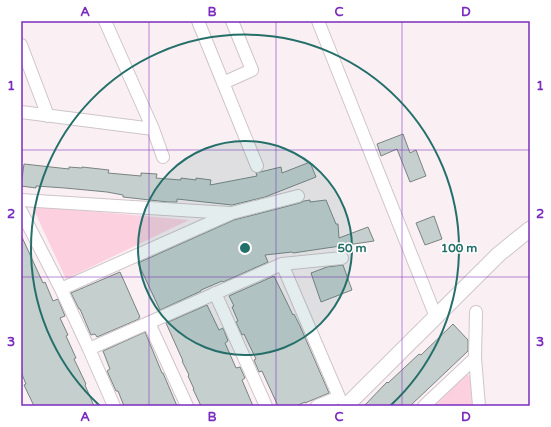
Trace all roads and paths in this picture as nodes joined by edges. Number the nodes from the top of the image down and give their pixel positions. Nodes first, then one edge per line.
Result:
1 (105, 21) edge
2 (198, 21) edge
3 (232, 21) edge
4 (318, 21) edge
5 (21, 45) edge
6 (223, 83) junction
7 (21, 112) edge
8 (48, 116) junction
9 (153, 128) junction
10 (163, 157) dead end
11 (257, 166) dead end
12 (298, 196) dead end
13 (21, 200) edge
14 (21, 211) edge
15 (232, 213) junction
16 (530, 229) edge
17 (342, 258) dead end
18 (282, 264) junction
19 (61, 289) junction
20 (215, 293) junction
21 (476, 312) dead end
22 (436, 317) junction
23 (148, 323) junction
24 (89, 349) junction
25 (476, 358) junction
26 (343, 403) edge
27 (114, 406) edge
28 (187, 406) edge
29 (266, 406) edge
30 (317, 406) edge
31 (424, 406) edge
32 (479, 406) edge

1 - 9 street
2 - 6 street
3 - 6 street
4 - 22 street
5 - 8 street
6 - 11 street
7 - 8 street
8 - 9 street
9 - 10 street
12 - 15 street
13 - 15 street
14 - 19 street
15 - 19 street
16 - 22 street
17 - 18 street
18 - 20 street
18 - 26 street
19 - 24 street
20 - 23 street
20 - 29 street
21 - 25 street
22 - 26 street
23 - 24 street
23 - 28 street
24 - 27 street
25 - 31 street
25 - 32 street
26 - 30 street

